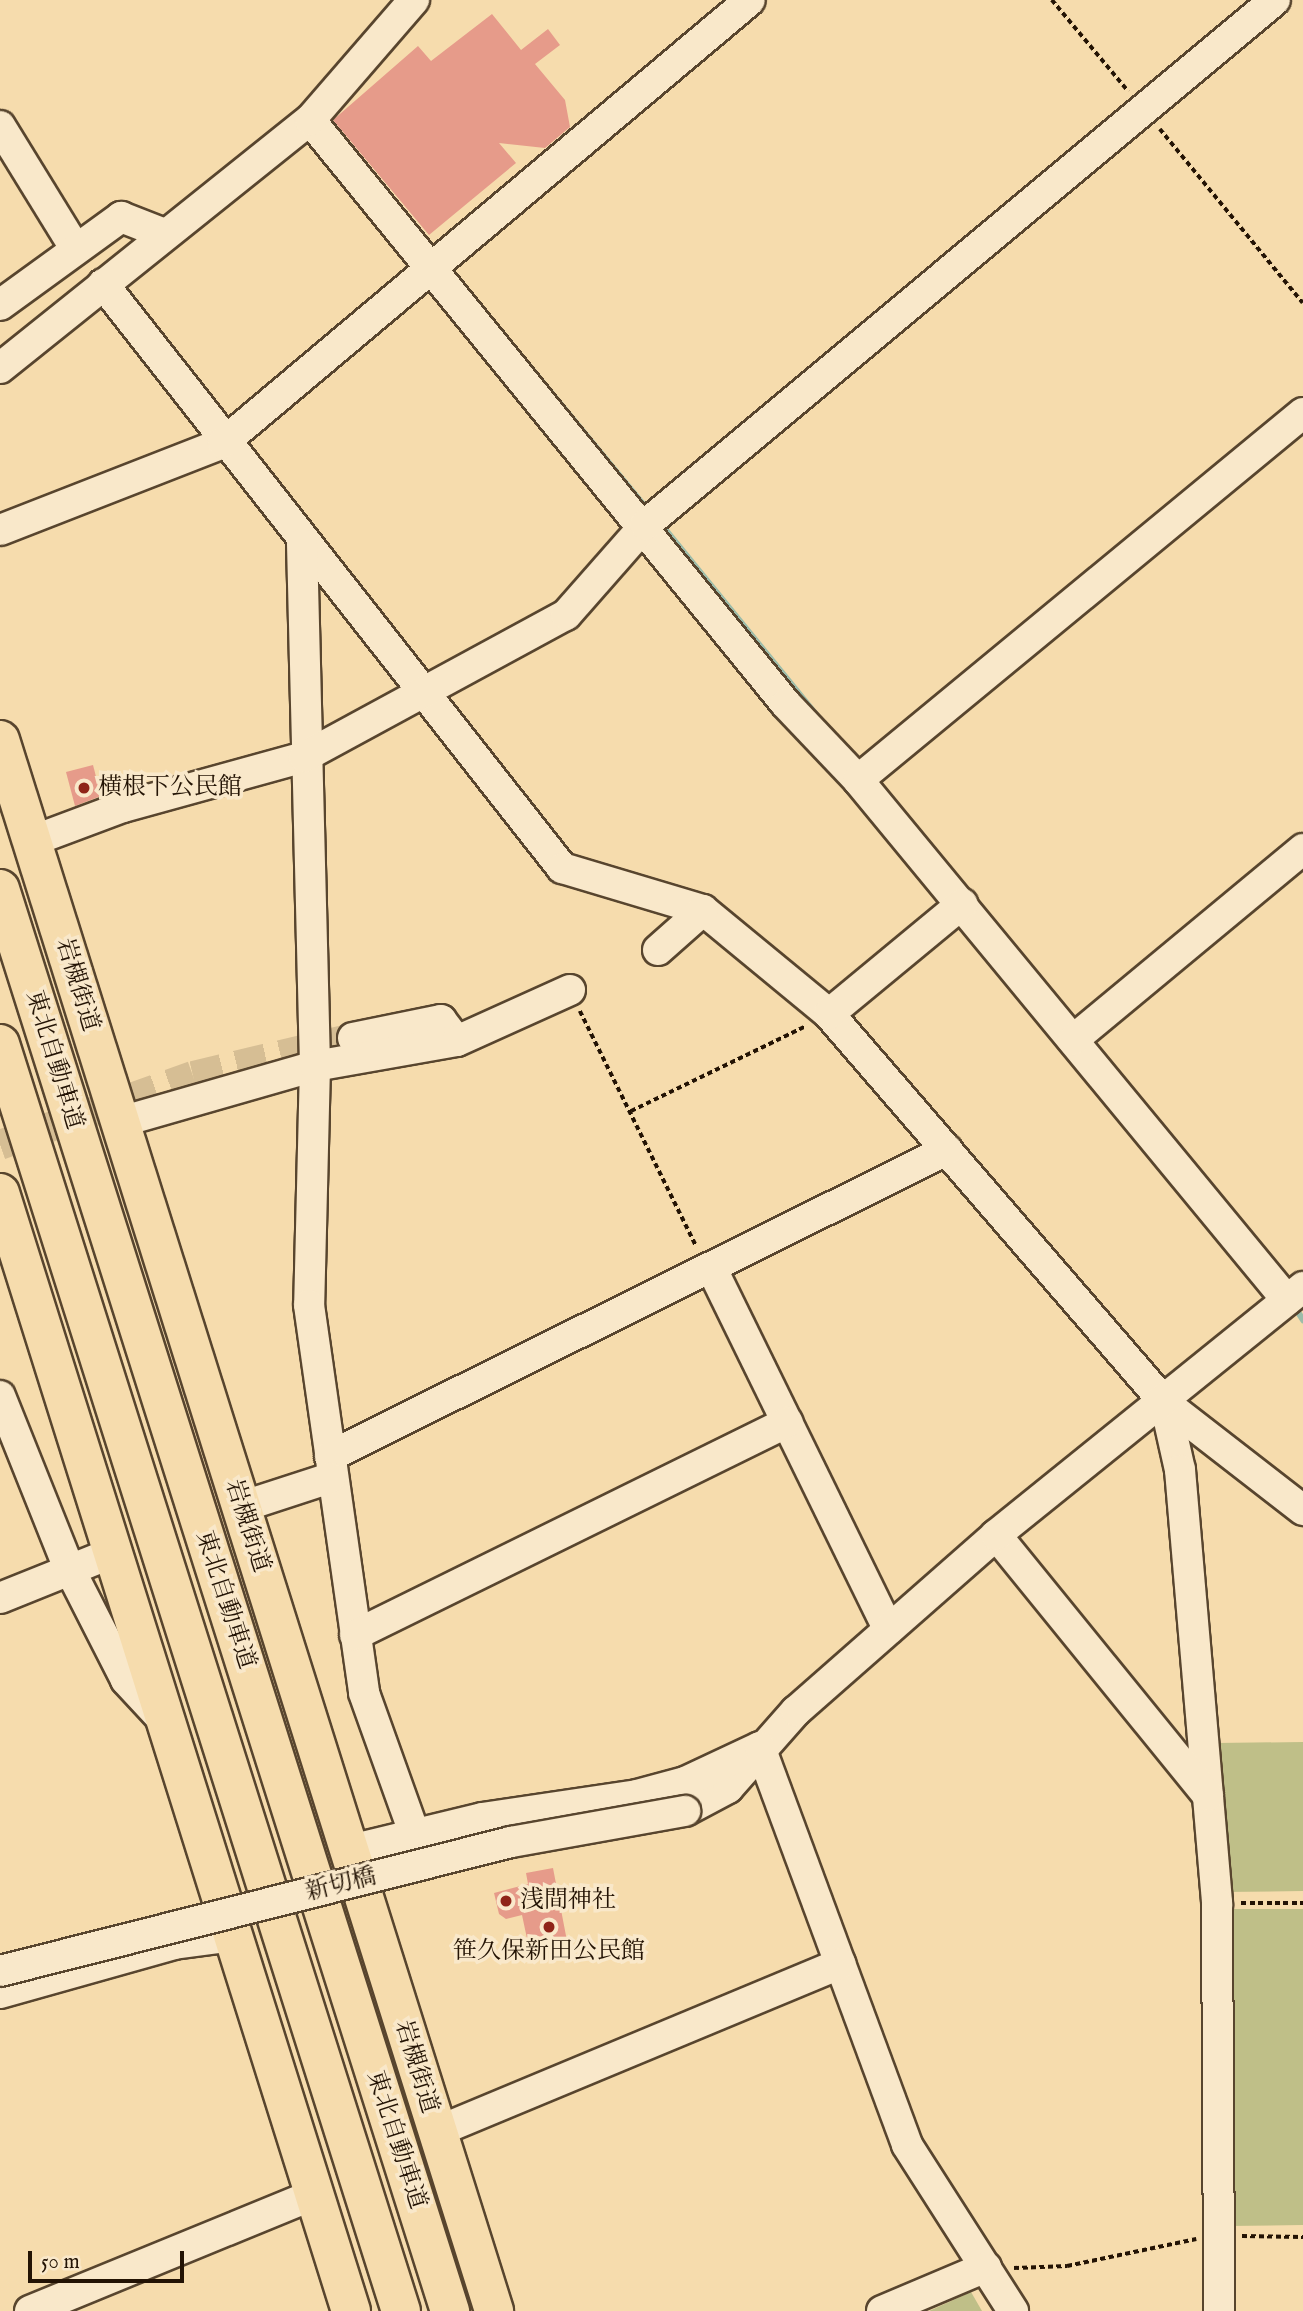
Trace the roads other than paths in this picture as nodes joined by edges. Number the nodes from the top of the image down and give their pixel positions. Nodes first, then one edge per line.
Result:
1 (414, 0) edge
2 (750, 0) edge
3 (1275, 0) edge
4 (310, 120) junction
5 (0, 126) edge
6 (162, 233) junction
7 (75, 248) junction
8 (432, 263) junction
9 (103, 284) junction
10 (0, 305) edge
11 (0, 368) edge
12 (1303, 413) edge
13 (223, 443) junction
14 (645, 525) junction
15 (0, 530) edge
16 (302, 544) junction
17 (425, 697) junction
18 (0, 740) edge
19 (304, 757) junction
20 (858, 780) junction
21 (32, 841) junction
22 (1303, 849) edge
23 (0, 889) edge
24 (962, 904) junction
25 (703, 910) junction
26 (658, 950) dead end
27 (570, 990) road end
28 (829, 1014) junction
29 (354, 1038) tunnel mouth
30 (1073, 1040) junction
31 (457, 1041) junction
32 (0, 1044) edge
33 (315, 1066) junction
34 (120, 1122) junction
35 (947, 1150) junction
36 (0, 1193) edge
37 (710, 1269) junction
38 (1295, 1293) edge
39 (0, 1396) edge
40 (1165, 1403) junction
41 (787, 1422) junction
42 (330, 1467) junction
43 (241, 1507) junction
44 (1303, 1510) edge
45 (996, 1535) junction
46 (112, 1553) junction
47 (68, 1566) junction
48 (0, 1598) edge
49 (888, 1629) junction
50 (355, 1635) junction
51 (167, 1724) junction
52 (760, 1747) junction
53 (1208, 1796) junction
54 (414, 1833) junction
55 (349, 1850) junction
56 (234, 1936) junction
57 (840, 1964) junction
58 (0, 1971) edge
59 (0, 1993) edge
60 (436, 2132) junction
61 (315, 2194) junction
62 (986, 2267) junction
63 (30, 2311) edge
64 (351, 2311) edge
65 (401, 2311) edge
66 (450, 2311) edge
67 (494, 2311) edge
68 (882, 2311) edge
69 (1013, 2311) edge
70 (1219, 2311) edge

1 - 4 street
2 - 8 street
3 - 14 street
4 - 6 street
4 - 8 street
5 - 7 street
6 - 7 street
6 - 9 street
7 - 10 street
8 - 13 street
8 - 14 street
9 - 11 street
9 - 13 street
12 - 20 street
13 - 15 street
13 - 16 street
14 - 17 street
14 - 20 street
16 - 17 street
16 - 19 street
17 - 19 street
17 - 25 street
18 - 21 highway, 岩槻街道
19 - 21 street
19 - 33 street
20 - 24 street
21 - 34 highway, 岩槻街道
22 - 30 street
23 - 66 highway, 東北自動車道
24 - 28 street
24 - 30 street
25 - 26 street
25 - 28 street
27 - 31 street
28 - 35 street
29 - 31 street
30 - 38 street
31 - 33 street
32 - 65 highway, 東北自動車道
33 - 34 street
33 - 42 street
34 - 43 highway, 岩槻街道
35 - 37 street
35 - 40 street
36 - 46 highway
37 - 41 street
37 - 42 street
38 - 40 street
39 - 47 street
40 - 44 street
40 - 45 street
40 - 53 street
41 - 49 street
41 - 50 street
42 - 43 street
42 - 50 street
43 - 55 highway, 岩槻街道
45 - 49 street
45 - 53 street
46 - 47 street
46 - 51 highway
47 - 48 street
47 - 51 street
49 - 52 street
50 - 54 street
51 - 56 highway
52 - 54 street
52 - 57 street
52 - 58 street, 新切橋, bridge
53 - 70 street
54 - 55 street
55 - 60 highway, 岩槻街道
56 - 59 street
56 - 61 highway
57 - 60 street
57 - 62 street
60 - 67 highway, 岩槻街道
61 - 63 street
61 - 64 highway
62 - 68 street
62 - 69 street

